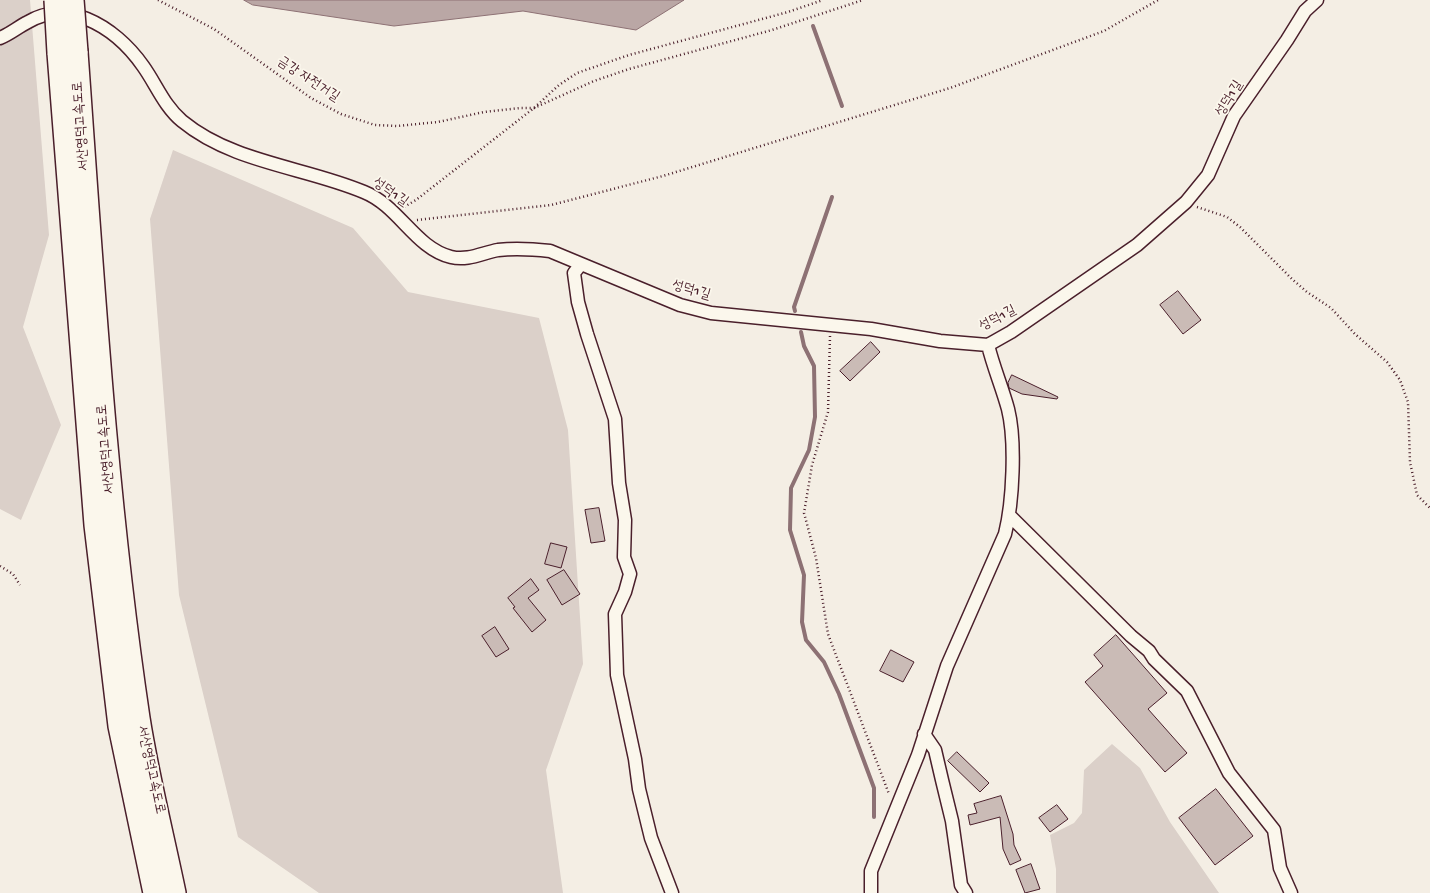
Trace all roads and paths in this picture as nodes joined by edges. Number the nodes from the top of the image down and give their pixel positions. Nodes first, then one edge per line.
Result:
1 (55, 0) edge
2 (74, 0) edge
3 (158, 0) edge
4 (823, 0) edge
5 (863, 0) edge
6 (1158, 0) edge
7 (1317, 0) edge
8 (0, 38) edge
9 (68, 52) junction
10 (534, 108) junction
11 (1186, 202) junction
12 (395, 212) junction
13 (404, 222) junction
14 (581, 264) junction
15 (830, 325) junction
16 (988, 344) junction
17 (1430, 508) edge
18 (1010, 516) junction
19 (0, 566) edge
20 (20, 584) dead end
21 (924, 734) junction
22 (895, 810) junction
23 (154, 893) edge
24 (175, 893) edge
25 (672, 893) edge
26 (871, 893) edge
27 (966, 893) edge
28 (1291, 893) edge

1 - 9 highway, 서산영덕고속도로, bridge
2 - 9 highway, 서산영덕고속도로, bridge
3 - 10 path, 금강 자전거길
4 - 10 path
5 - 10 path
6 - 13 path
7 - 11 street, 성덕1길
8 - 12 street, 성덕1길
9 - 23 highway, 서산영덕고속도로
9 - 24 highway, 서산영덕고속도로
10 - 12 path
11 - 16 street, 성덕1길
11 - 17 path
12 - 13 street, 성덕1길
13 - 14 street, 성덕1길
14 - 15 street, 성덕1길
14 - 25 street
15 - 16 street, 성덕1길
15 - 22 path
16 - 18 street
18 - 21 street
18 - 28 street
19 - 20 path
21 - 22 street
21 - 27 street
22 - 26 street

